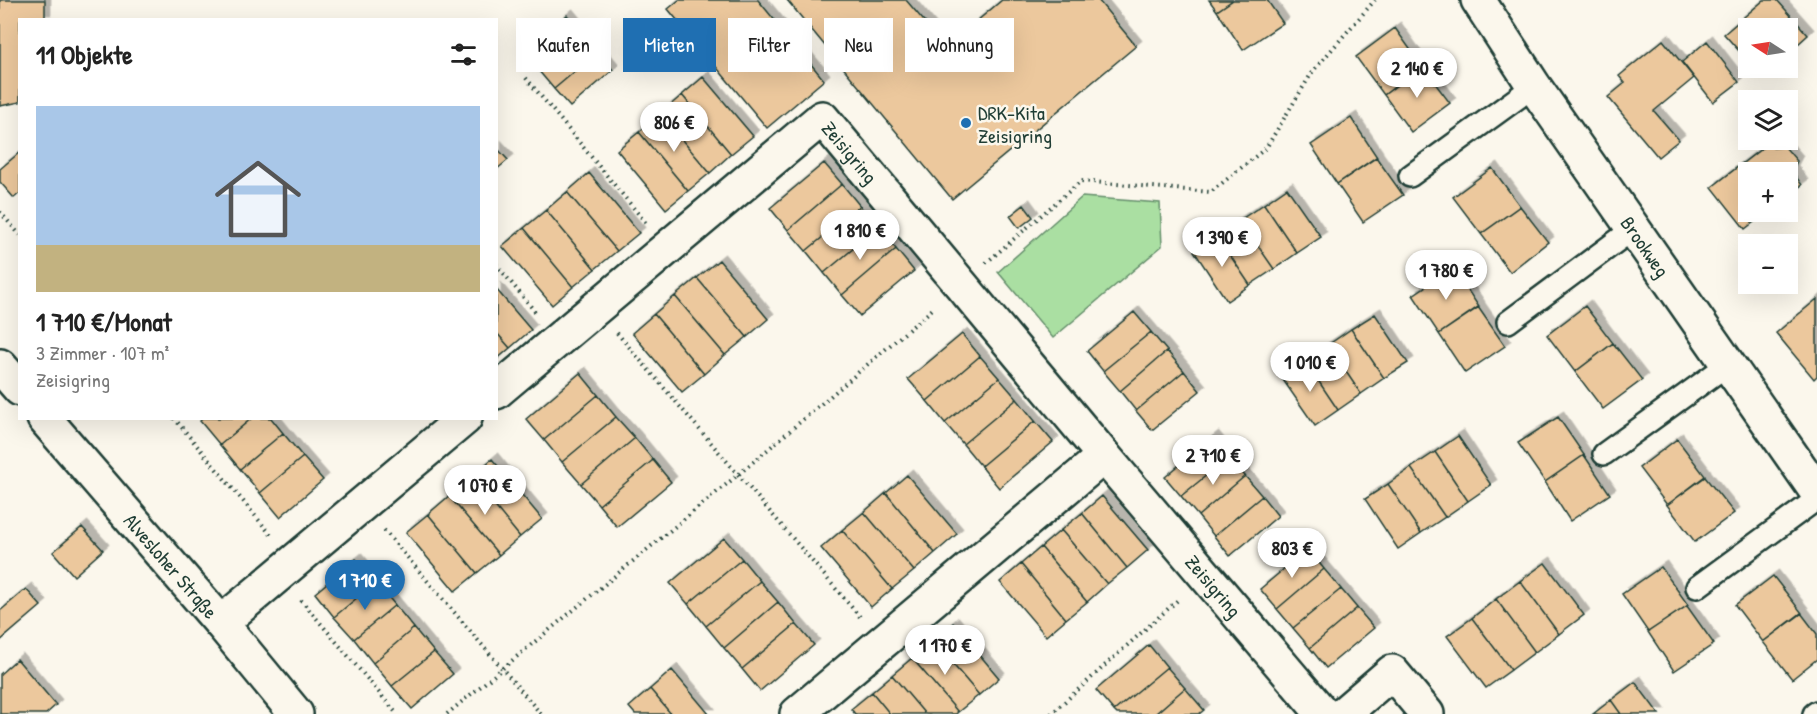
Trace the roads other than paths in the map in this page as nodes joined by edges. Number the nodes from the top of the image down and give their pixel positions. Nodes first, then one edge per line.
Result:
1 (1478, 0) edge
2 (1534, 86) junction
3 (1410, 176) dead end
4 (1633, 229) junction
5 (1508, 322) dead end
6 (1727, 365) junction
7 (0, 366) edge
8 (18, 387) edge
9 (498, 390) edge
10 (46, 420) edge
11 (463, 420) edge
12 (1604, 454) dead end
13 (1104, 456) junction
14 (1817, 492) edge
15 (1817, 499) edge
16 (1697, 587) dead end
17 (221, 623) junction
18 (296, 714) edge
19 (797, 714) edge
20 (1323, 714) edge
21 (1343, 714) edge
22 (1427, 714) edge

1 - 2 street, Brookweg
2 - 3 lane
2 - 4 street, Brookweg
4 - 5 lane
4 - 6 street, Brookweg
6 - 12 lane
6 - 14 street, Brookweg
7 - 8 street
9 - 13 street, Zeisigring
10 - 17 street, Alvesloher Straße
11 - 17 street
13 - 19 street
13 - 20 street, Zeisigring
15 - 16 lane
17 - 18 street, Alvesloher Straße
21 - 22 street

